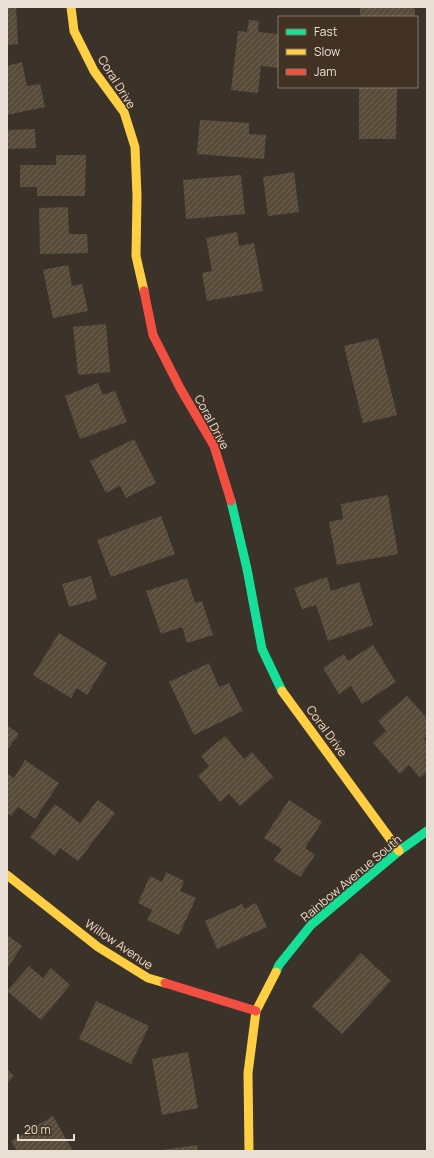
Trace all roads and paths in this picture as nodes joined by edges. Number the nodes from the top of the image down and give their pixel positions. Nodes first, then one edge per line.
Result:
1 (71, 7) edge
2 (427, 831) edge
3 (399, 850) junction
4 (7, 875) edge
5 (256, 1011) junction
6 (249, 1151) edge

1 - 3 street, Coral Drive
2 - 3 street, Rainbow Avenue South
3 - 5 street, Rainbow Avenue South
4 - 5 street, Willow Avenue
5 - 6 street, Rainbow Avenue South

